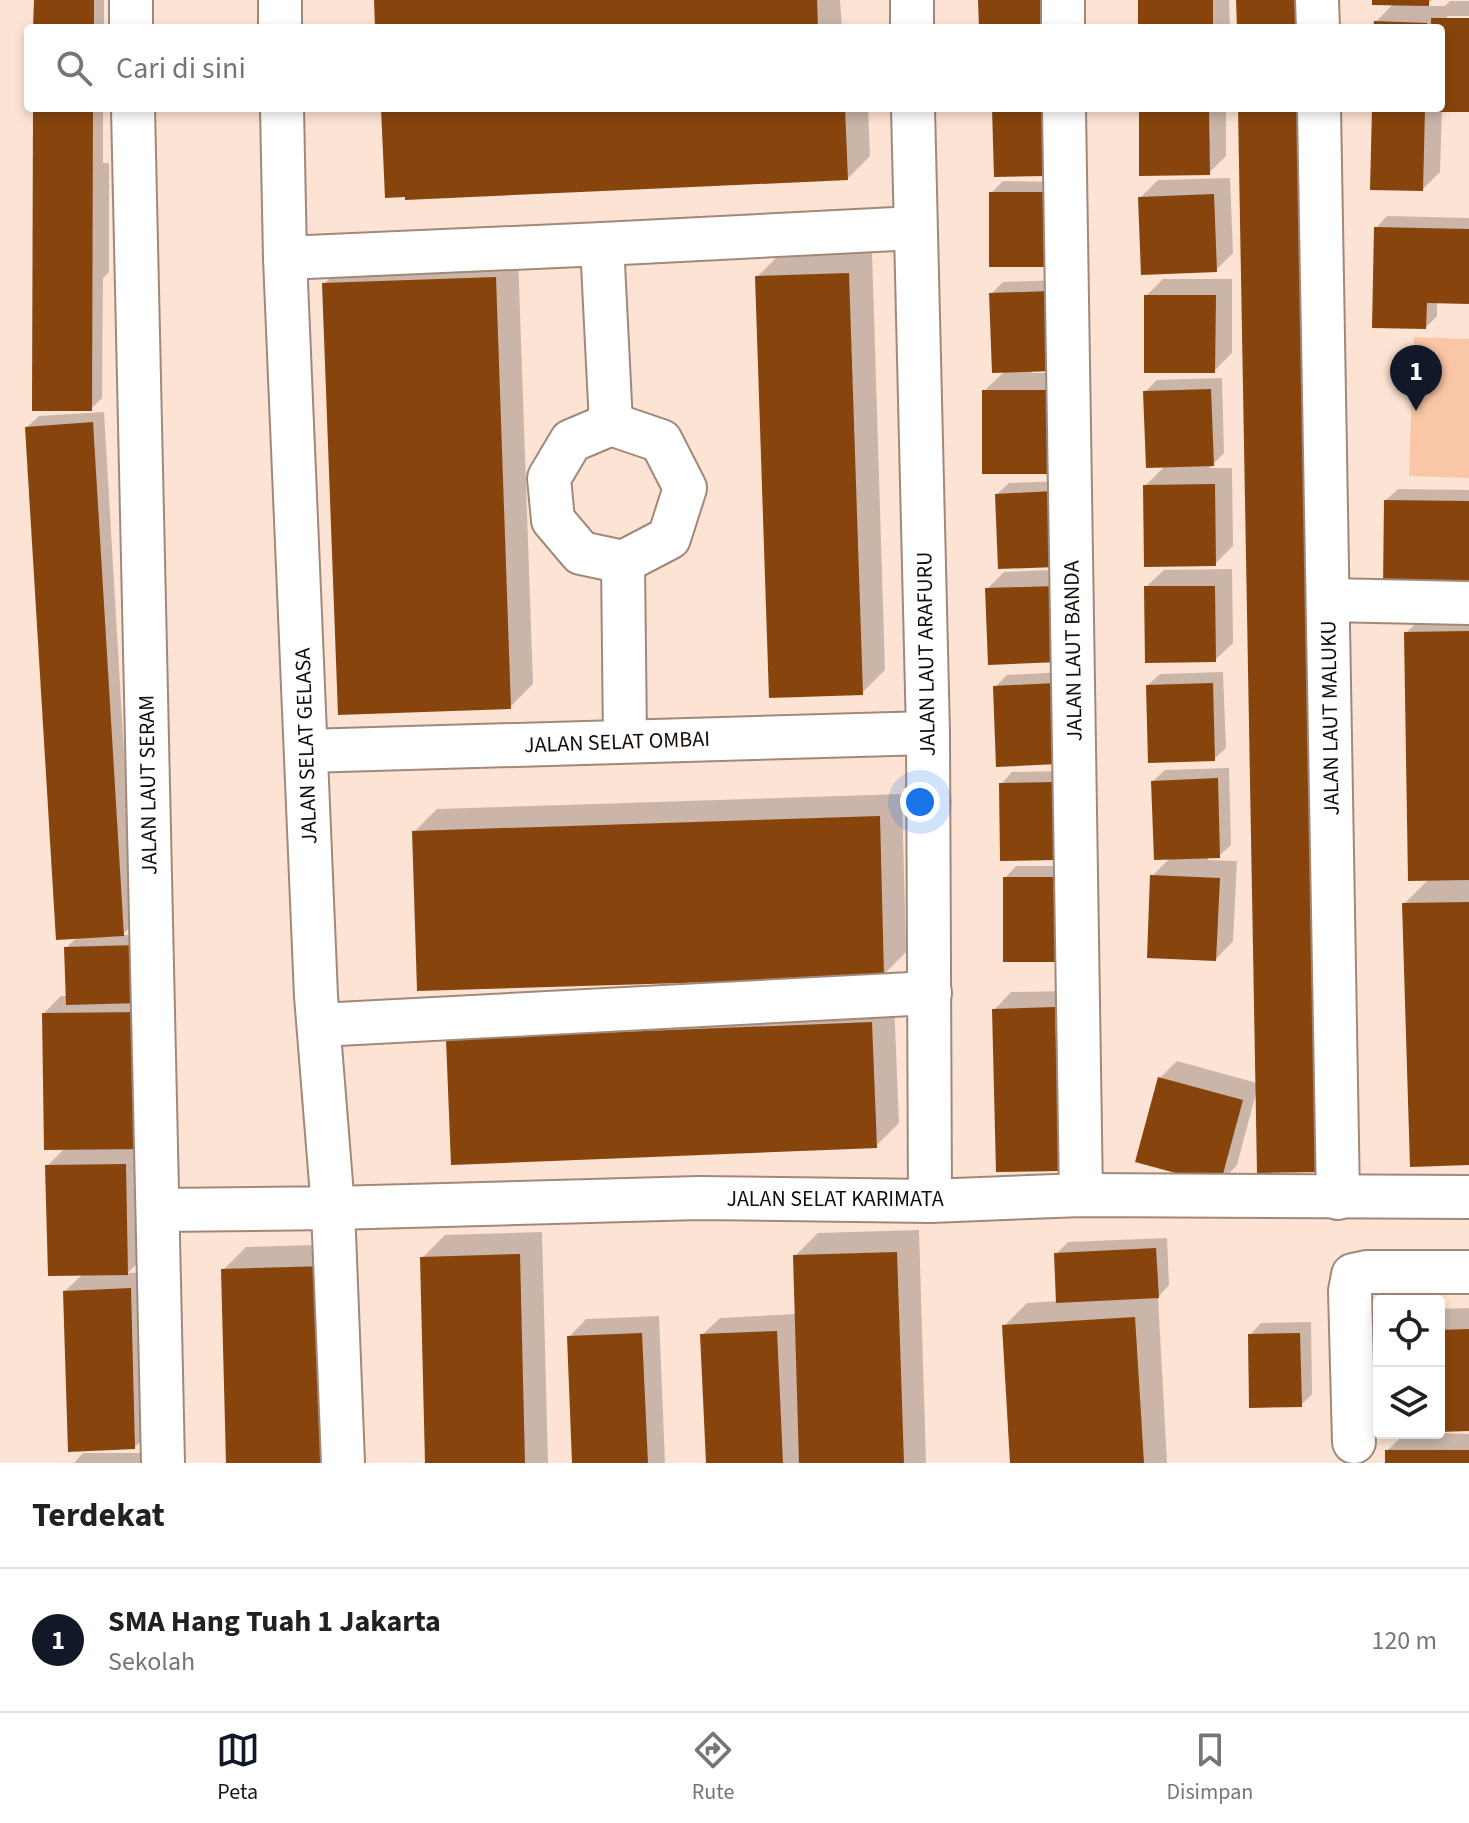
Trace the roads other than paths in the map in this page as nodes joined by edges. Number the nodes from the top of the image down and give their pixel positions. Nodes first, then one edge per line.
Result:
1 (131, 0) edge
2 (280, 0) edge
3 (912, 0) edge
4 (1063, 0) edge
5 (1317, 0) edge
6 (131, 24) edge
7 (280, 24) edge
8 (912, 24) edge
9 (1063, 24) edge
10 (1318, 24) edge
11 (133, 112) edge
12 (282, 112) edge
13 (913, 112) edge
14 (1064, 112) edge
15 (1319, 112) edge
16 (915, 228) junction
17 (602, 244) junction
18 (285, 258) junction
19 (611, 424) junction
20 (623, 562) junction
21 (1328, 600) junction
22 (1469, 603) edge
23 (928, 733) junction
24 (625, 741) junction
25 (306, 751) junction
26 (930, 993) junction
27 (319, 1025) junction
28 (1081, 1195) junction
29 (1469, 1197) edge
30 (1338, 1198) junction
31 (930, 1201) junction
32 (333, 1208) junction
33 (158, 1210) junction
34 (1469, 1272) edge
35 (1354, 1442) dead end
36 (163, 1463) edge
37 (343, 1463) edge

1 - 6 lane
2 - 7 lane
3 - 8 lane
4 - 9 lane
5 - 10 lane
11 - 33 lane, JALAN LAUT SERAM
12 - 18 lane, JALAN SELAT GELASA
13 - 16 lane, JALAN LAUT ARAFURU
14 - 28 lane, JALAN LAUT BANDA
15 - 21 lane, JALAN LAUT MALUKU
16 - 17 lane
16 - 23 lane, JALAN LAUT ARAFURU
17 - 18 lane
17 - 19 lane
18 - 25 lane, JALAN SELAT GELASA
19 - 20 lane
19 - 20 lane
20 - 24 lane
21 - 22 lane
21 - 30 lane, JALAN LAUT MALUKU
23 - 24 lane, JALAN SELAT OMBAI
23 - 26 lane, JALAN LAUT ARAFURU
24 - 25 lane, JALAN SELAT OMBAI
25 - 27 lane, JALAN SELAT GELASA
26 - 27 lane
26 - 31 lane, JALAN LAUT ARAFURU
27 - 32 lane, JALAN SELAT GELASA
28 - 30 lane, JALAN SELAT KARIMATA
28 - 31 lane, JALAN SELAT KARIMATA
29 - 30 lane
31 - 32 lane, JALAN SELAT KARIMATA
32 - 33 lane
32 - 37 lane, JALAN SELAT GELASA
33 - 36 lane, JALAN LAUT SERAM
34 - 35 lane

